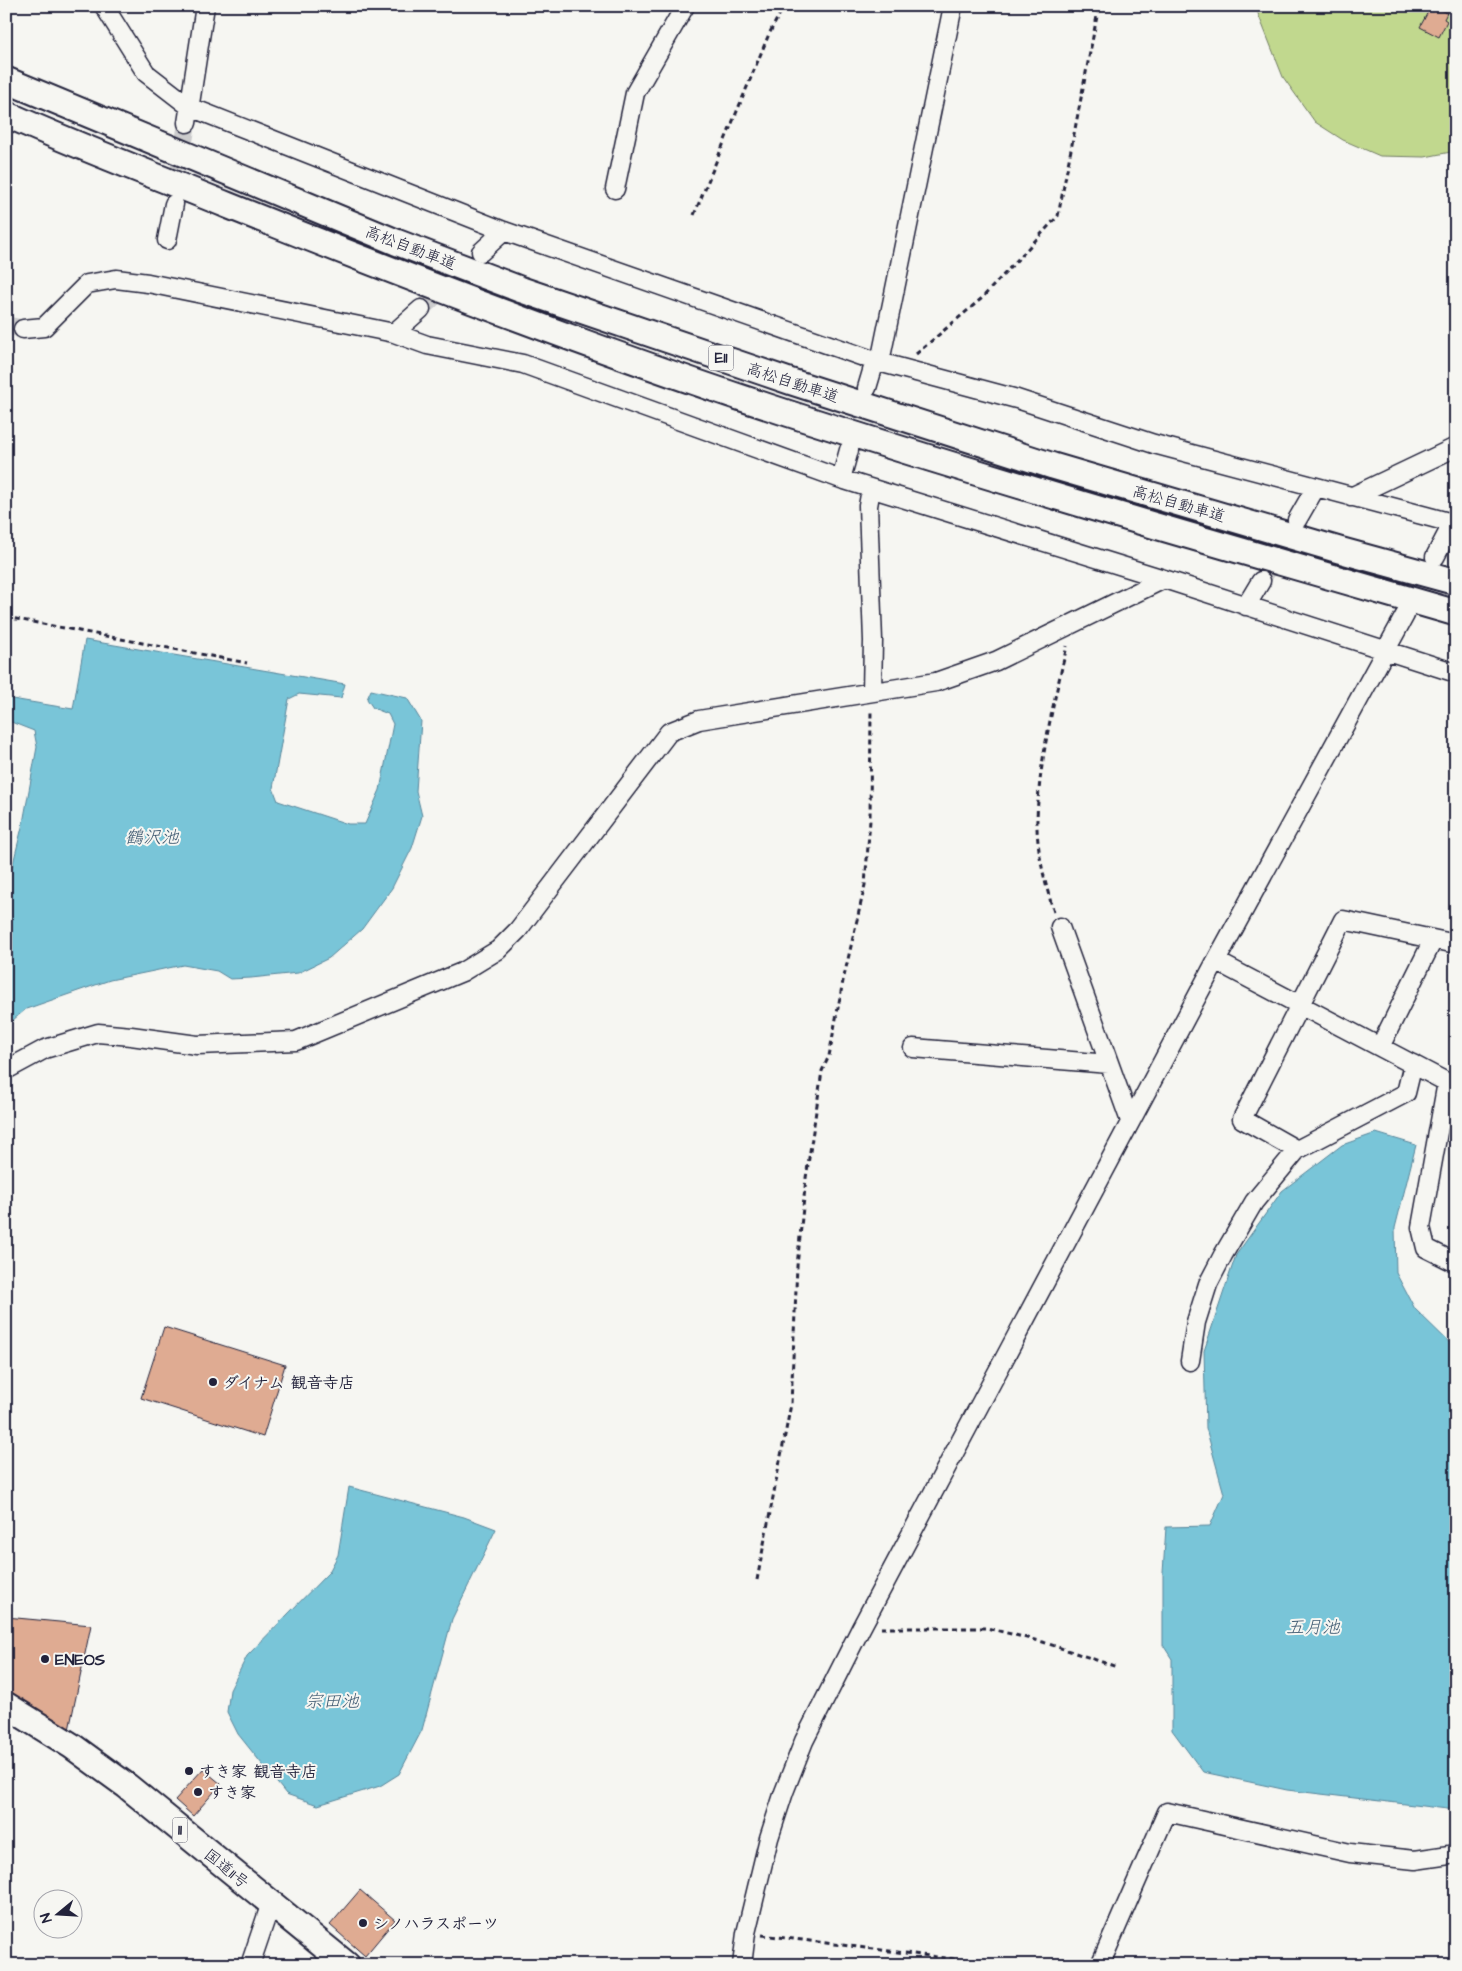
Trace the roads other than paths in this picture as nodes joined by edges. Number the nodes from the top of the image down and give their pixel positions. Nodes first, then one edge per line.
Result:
1 (104, 6) edge
2 (205, 6) edge
3 (685, 6) edge
4 (954, 6) edge
5 (6, 80) edge
6 (6, 114) edge
7 (189, 115) junction
8 (615, 189) dead end
9 (174, 204) tunnel mouth
10 (504, 231) junction
11 (167, 240) dead end
12 (481, 252) tunnel mouth
13 (421, 309) tunnel mouth
14 (23, 329) tunnel mouth
15 (394, 333) junction
16 (878, 362) junction
17 (867, 388) dead end
18 (1456, 447) edge
19 (849, 450) dead end
20 (840, 479) junction
21 (1316, 487) junction
22 (871, 489) junction
23 (1351, 497) junction
24 (1296, 520) tunnel mouth
25 (1455, 521) edge
26 (1435, 557) dead end
27 (1164, 579) junction
28 (1261, 581) tunnel mouth
29 (1456, 582) edge
30 (1246, 606) junction
31 (1456, 613) edge
32 (1405, 615) dead end
33 (1384, 650) junction
34 (1456, 673) edge
35 (872, 692) junction
36 (1060, 927) road end
37 (1433, 940) junction
38 (1456, 944) edge
39 (1216, 961) junction
40 (1298, 1005) junction
41 (913, 1048) dead end
42 (1380, 1048) junction
43 (1109, 1064) junction
44 (1413, 1064) junction
45 (6, 1070) edge
46 (1451, 1084) edge
47 (1130, 1121) junction
48 (1297, 1150) junction
49 (1456, 1263) edge
50 (1190, 1361) dead end
51 (6, 1705) edge
52 (1456, 1854) edge
53 (271, 1904) junction
54 (250, 1965) edge
55 (347, 1965) edge
56 (742, 1965) edge
57 (1100, 1965) edge

1 - 7 street
2 - 7 street
3 - 8 street
4 - 16 street
5 - 29 highway, 高松自動車道 / E11
6 - 31 highway, 高松自動車道 / E11
7 - 10 street
9 - 11 street
10 - 12 street
10 - 16 street
13 - 15 street
14 - 15 street
15 - 20 street
16 - 17 street
16 - 21 street
18 - 23 street
19 - 20 street
20 - 22 street
21 - 23 street
21 - 24 street
22 - 27 street
22 - 35 street
23 - 25 street
25 - 26 street
27 - 30 street
27 - 35 street
28 - 30 street
30 - 33 street
32 - 33 street
33 - 34 street
33 - 39 street
35 - 45 street
36 - 43 street
37 - 38 street
37 - 40 street
37 - 42 street
39 - 40 street
39 - 47 street
40 - 42 street
40 - 48 street
41 - 43 street
42 - 44 street
43 - 47 street
44 - 46 street
44 - 48 street
46 - 49 street
47 - 56 street
48 - 50 street
51 - 53 highway, 国道11号 / 11
52 - 57 street
53 - 54 street
53 - 55 highway, 国道11号 / 11

